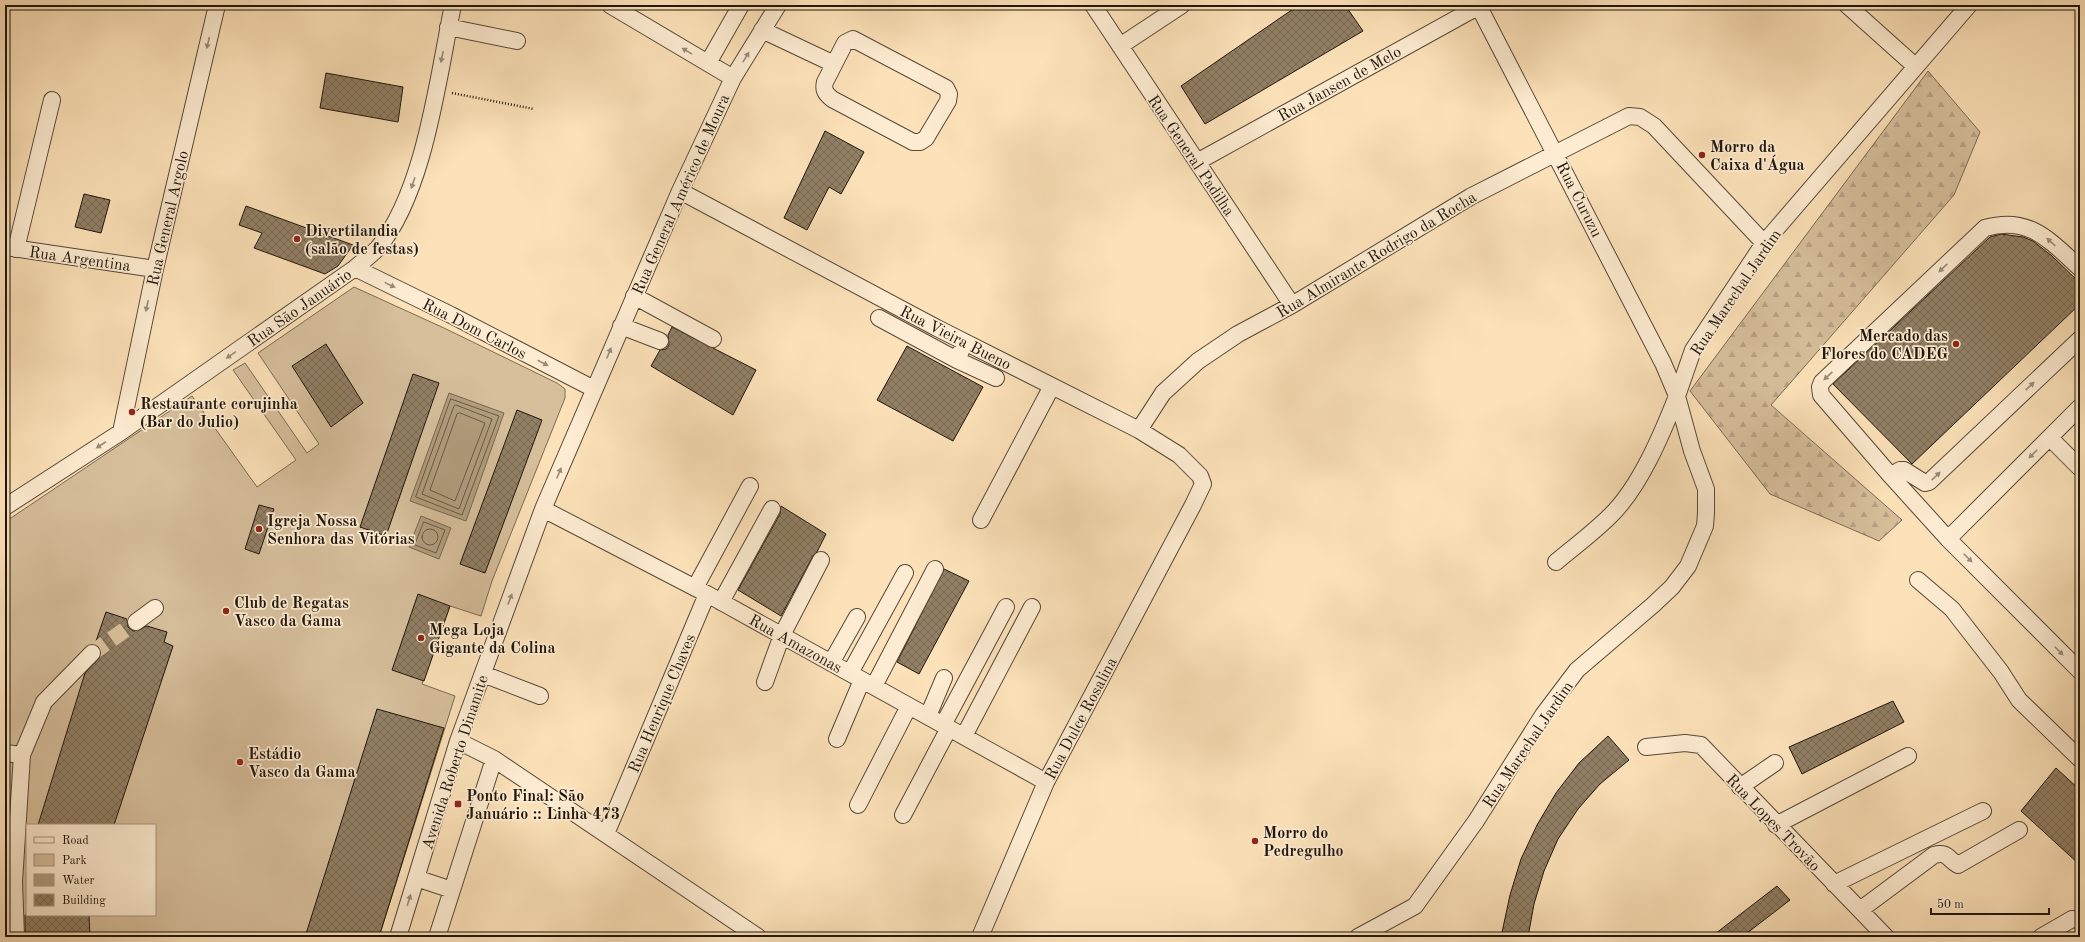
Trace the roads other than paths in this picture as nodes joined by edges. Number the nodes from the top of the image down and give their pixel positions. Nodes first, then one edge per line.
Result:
1 (217, 5) edge
2 (453, 5) edge
3 (610, 5) edge
4 (742, 5) edge
5 (778, 5) edge
6 (1093, 5) edge
7 (1182, 5) edge
8 (1479, 5) edge
9 (1847, 5) edge
10 (1969, 5) edge
11 (448, 27) junction
12 (762, 30) junction
13 (517, 41) dead end
14 (1120, 46) junction
15 (708, 63) junction
16 (834, 64) junction
17 (1915, 66) junction
18 (733, 78) junction
19 (52, 100) dead end
20 (1556, 154) junction
21 (1197, 162) junction
22 (680, 191) junction
23 (1764, 243) junction
24 (10, 248) edge
25 (355, 268) junction
26 (2080, 268) edge
27 (155, 269) junction
28 (634, 296) junction
29 (1292, 304) junction
30 (879, 318) dead end
31 (621, 326) junction
32 (714, 339) dead end
33 (2080, 339) edge
34 (660, 341) dead end
35 (965, 343) junction
36 (957, 360) junction
37 (996, 378) dead end
38 (1052, 386) junction
39 (594, 389) junction
40 (1677, 396) junction
41 (2080, 407) edge
42 (1140, 430) junction
43 (121, 432) junction
44 (2050, 438) junction
45 (2080, 468) edge
46 (1891, 476) junction
47 (750, 486) dead end
48 (1193, 505) joint
49 (5, 507) edge
50 (543, 509) junction
51 (772, 509) dead end
52 (981, 520) dead end
53 (1948, 539) junction
54 (821, 560) dead end
55 (1556, 562) dead end
56 (935, 569) dead end
57 (905, 573) dead end
58 (1918, 580) dead end
59 (701, 591) junction
60 (721, 602) junction
61 (1006, 607) dead end
62 (1032, 607) dead end
63 (155, 608) dead end
64 (858, 617) dead end
65 (136, 622) tunnel mouth
66 (782, 636) junction
67 (92, 653) tunnel mouth
68 (831, 663) junction
69 (2080, 672) edge
70 (482, 674) junction
71 (944, 678) dead end
72 (862, 680) junction
73 (765, 682) dead end
74 (540, 696) dead end
75 (909, 706) junction
76 (928, 716) junction
77 (946, 726) junction
78 (964, 736) junction
79 (837, 739) dead end
80 (458, 741) junction
81 (1646, 747) dead end
82 (5, 753) edge
83 (22, 755) junction
84 (1908, 756) dead end
85 (494, 759) junction
86 (2080, 759) edge
87 (1775, 763) dead end
88 (1046, 782) junction
89 (1740, 787) junction
90 (858, 805) dead end
91 (1983, 811) dead end
92 (903, 815) dead end
93 (1776, 825) junction
94 (2019, 830) dead end
95 (606, 834) junction
96 (416, 878) junction
97 (1834, 884) junction
98 (452, 890) junction
99 (1860, 910) junction
100 (2080, 920) edge
101 (16, 937) edge
102 (398, 937) edge
103 (437, 937) edge
104 (758, 937) edge
105 (980, 937) edge
106 (1358, 937) edge
107 (1886, 937) edge
108 (2041, 937) edge

1 -> 27 street, Rua General Argolo
2 - 11 street, Rua São Januário
15 -> 3 street
4 - 15 street
5 - 12 street, Rua General Américo de Moura
6 - 14 street, Rua General Padilha
7 - 14 street
8 - 20 street, Rua Curuzu
8 - 21 street, Rua Jansen de Melo
9 - 17 street
10 - 17 street, Rua Marechal Jardim
11 - 13 street
11 -> 25 street, Rua São Januário
12 - 16 street
18 -> 12 street, Rua General Américo de Moura
14 - 21 street, Rua General Padilha
15 - 18 street
16 - 16 street
17 - 23 street, Rua Marechal Jardim
18 - 22 street, Rua General Américo de Moura
19 - 24 street
20 - 23 street, Rua Almirante Rodrigo da Rocha
20 - 29 street, Rua Almirante Rodrigo da Rocha
20 - 40 street, Rua Curuzu
21 - 29 street, Rua General Padilha
22 - 28 street, Rua General Américo de Moura
22 - 35 street, Rua Vieira Bueno
23 - 40 street, Rua Marechal Jardim
24 - 27 street, Rua Argentina
25 -> 39 street, Rua Dom Carlos
25 -> 43 street, Rua São Januário
26 -> 46 street
27 -> 43 street, Rua General Argolo
28 - 31 street, Rua General Américo de Moura
28 - 32 street
29 - 42 street, Rua Almirante Rodrigo da Rocha
30 - 36 street
31 - 34 street
39 -> 31 street, Rua General Américo de Moura
46 -> 33 street
35 - 36 street
35 - 38 street, Rua Vieira Bueno
36 - 37 street
38 - 42 street, Rua Vieira Bueno
38 - 52 street
50 -> 39 street, Avenida Roberto Dinamite
40 - 55 street
40 - 106 street, Rua Marechal Jardim
41 - 44 street
42 - 48 street, Rua Vieira Bueno
43 -> 49 street, Rua São Januário
44 - 45 street
44 -> 53 street
46 - 53 street
47 - 59 street, Rua Henrique Chaves
48 - 88 street, Rua Dulce Rosalina
50 - 59 street, Rua Amazonas
70 -> 50 street, Avenida Roberto Dinamite
51 - 60 street
53 -> 69 street
54 - 66 street
56 - 72 street
57 - 72 street
58 - 86 street
59 - 60 street, Rua Amazonas
59 - 95 street, Rua Henrique Chaves
60 - 66 street, Rua Amazonas
61 - 77 street
62 - 78 street
63 - 65 street
64 - 68 street
66 - 68 street, Rua Amazonas
66 - 73 street
67 - 83 street
68 - 72 street, Rua Amazonas
70 - 74 street
70 - 80 street, Avenida Roberto Dinamite
71 - 76 street
72 - 75 street, Rua Amazonas
72 - 79 street
75 - 76 street, Rua Amazonas
75 - 90 street
76 - 77 street, Rua Amazonas
77 - 78 street, Rua Amazonas
77 - 92 street
78 - 88 street, Rua Amazonas
80 - 85 street
80 - 96 street, Avenida Roberto Dinamite
81 - 89 street, Rua Lopes Trovão
82 - 83 street
83 - 101 street
84 - 93 street
85 - 95 street
85 - 98 street
87 - 89 street
88 - 105 street, Rua Dulce Rosalina
89 - 93 street, Rua Lopes Trovão
91 - 97 street
93 - 97 street, Rua Lopes Trovão
94 - 99 street
95 - 104 street
96 - 98 street
102 -> 96 street, Avenida Roberto Dinamite
97 - 99 street, Rua Lopes Trovão
98 - 103 street
99 - 107 street, Rua Lopes Trovão
100 - 108 street

